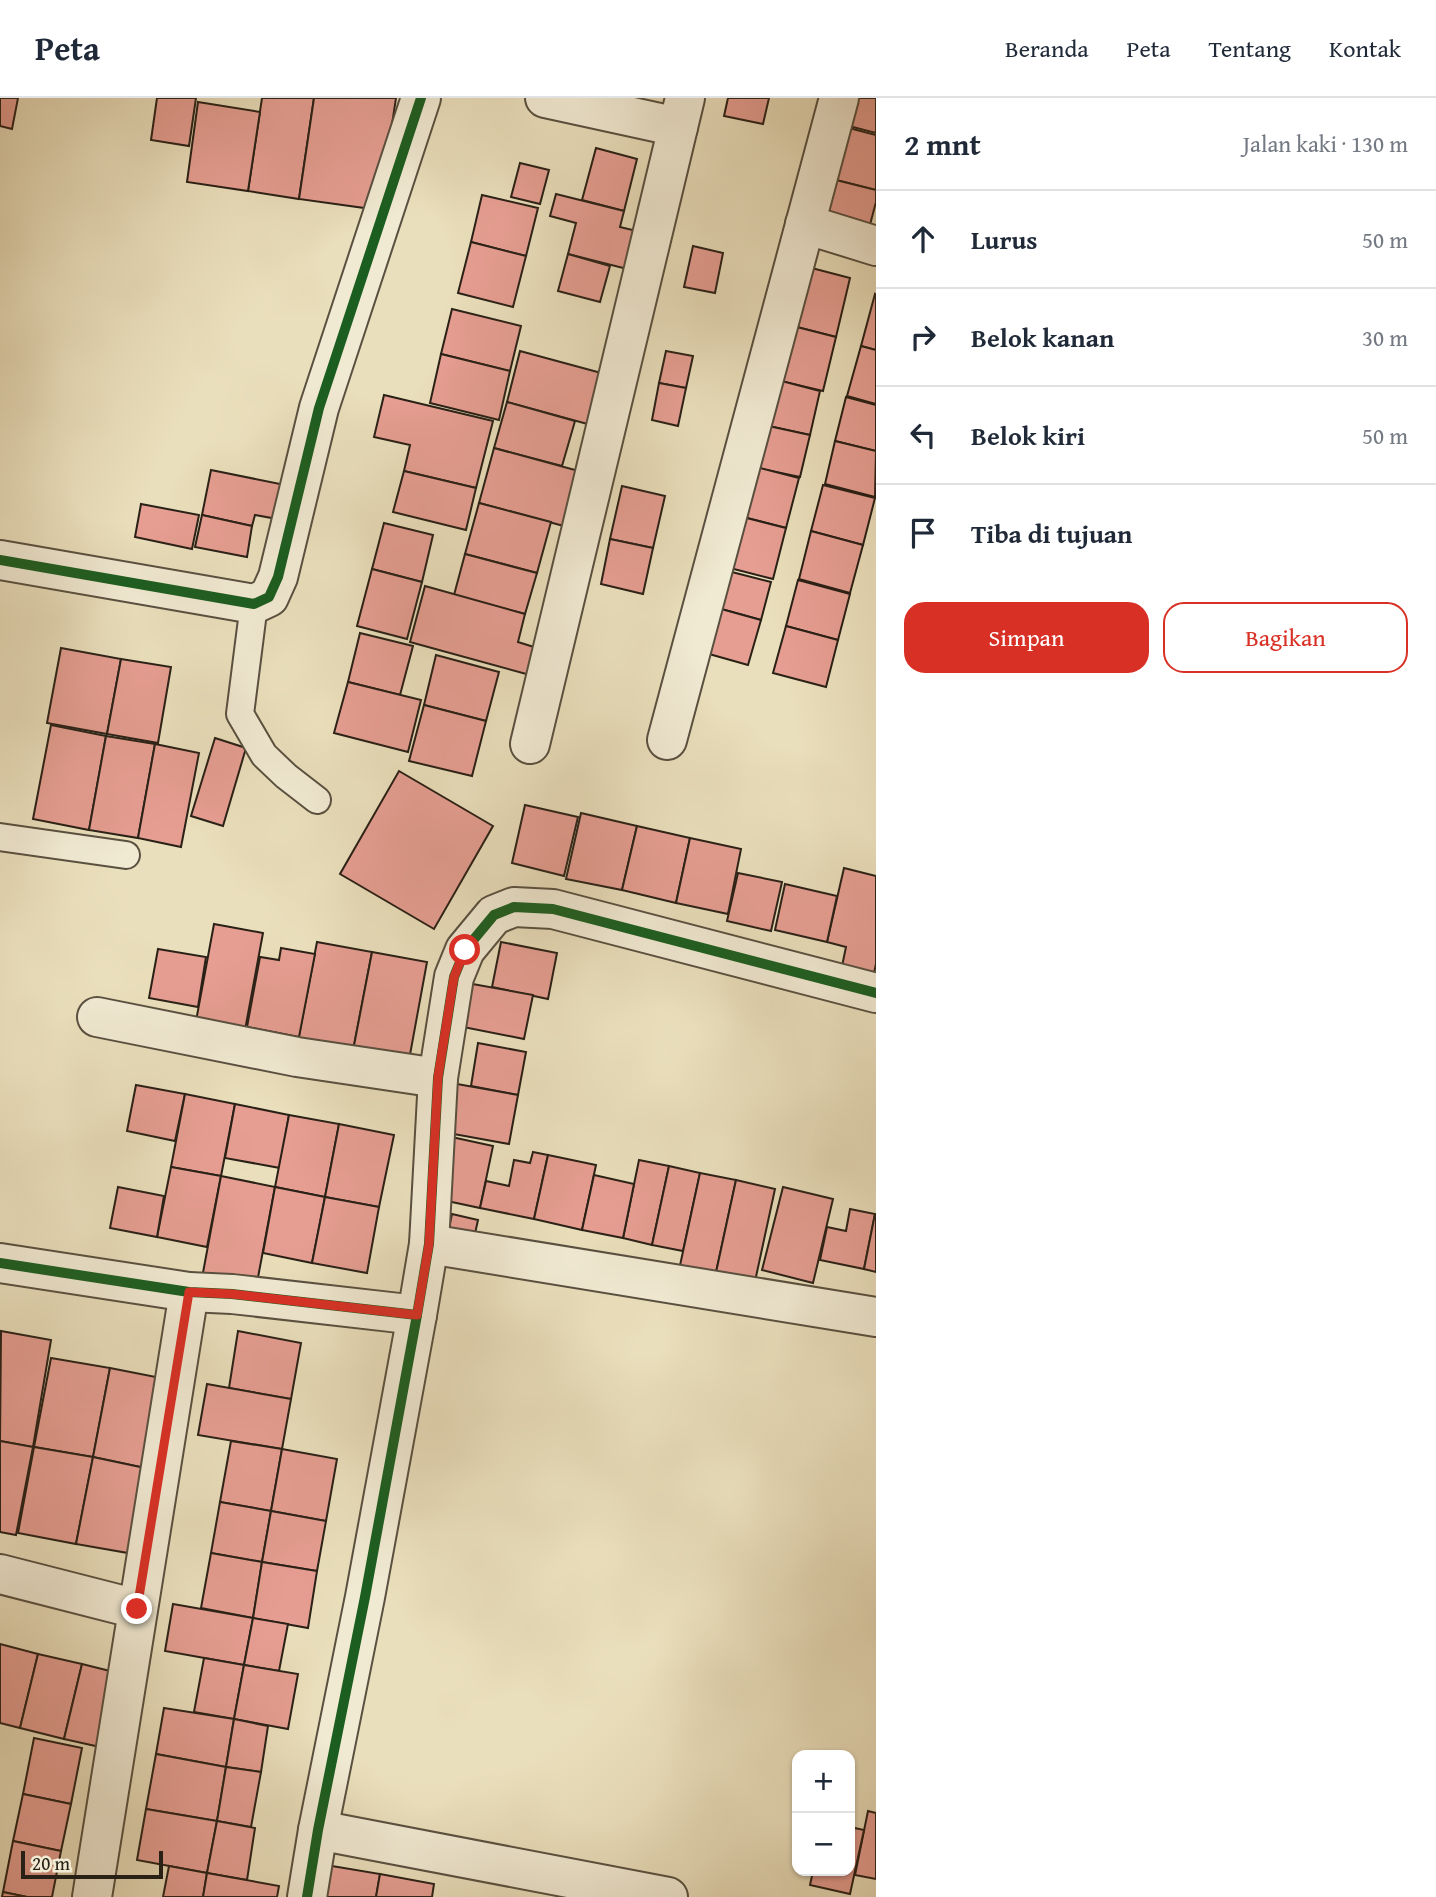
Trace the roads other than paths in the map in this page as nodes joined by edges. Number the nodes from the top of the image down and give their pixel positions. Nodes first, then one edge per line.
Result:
1 (421, 98) edge
2 (545, 98) edge
3 (839, 98) edge
4 (681, 113) edge
5 (805, 224) junction
6 (876, 246) edge
7 (1, 568) edge
8 (254, 604) junction
9 (667, 740) dead end
10 (530, 744) dead end
11 (317, 800) dead end
12 (0, 836) edge
13 (127, 855) dead end
14 (876, 993) edge
15 (97, 1017) dead end
16 (438, 1077) junction
17 (429, 1244) junction
18 (0, 1263) edge
19 (189, 1292) junction
20 (417, 1315) junction
21 (876, 1317) edge
22 (0, 1574) edge
23 (137, 1609) junction
24 (317, 1830) junction
25 (92, 1897) edge
26 (307, 1897) edge
27 (668, 1897) edge

1 - 8 street
2 - 4 street
3 - 5 street
4 - 10 street
5 - 6 street
5 - 9 street
7 - 8 street
8 - 11 lane
12 - 13 lane
14 - 16 street
15 - 16 street
16 - 17 street
17 - 20 street
17 - 21 street
18 - 19 street
19 - 20 street
19 - 23 street
20 - 24 street
22 - 23 street
23 - 25 street
24 - 26 street
24 - 27 street

